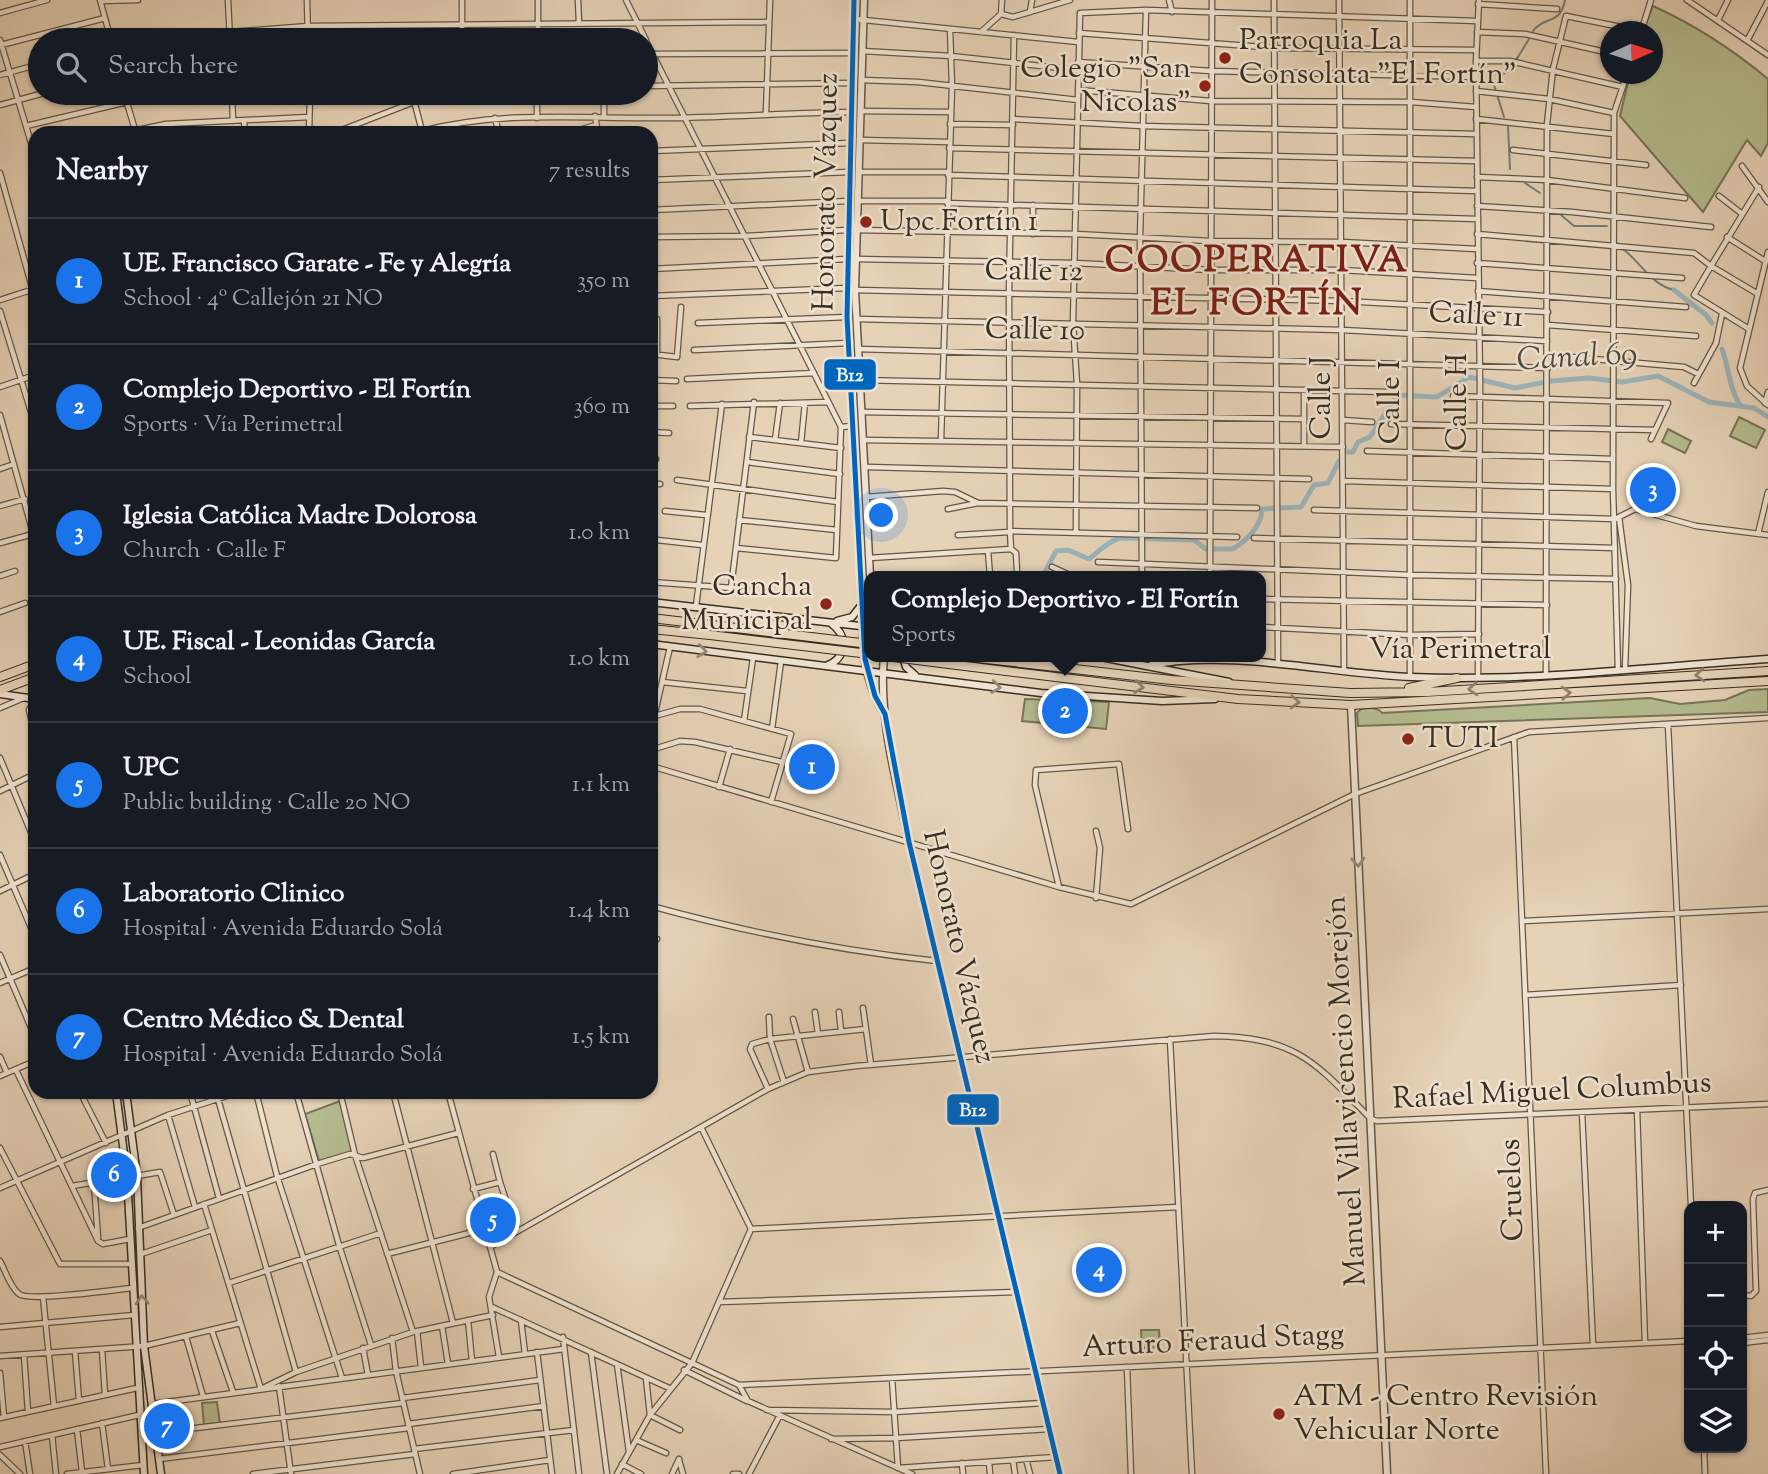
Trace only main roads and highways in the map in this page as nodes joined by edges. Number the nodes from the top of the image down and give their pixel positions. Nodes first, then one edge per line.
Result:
1 (658, 619) edge
2 (658, 630) edge
3 (864, 644) edge
4 (864, 653) edge
5 (933, 662) edge
6 (1016, 662) edge
7 (28, 666) edge
8 (1768, 671) edge
9 (0, 677) edge
10 (1457, 678) road end
11 (28, 680) edge
12 (1768, 681) edge
13 (0, 692) edge
14 (1390, 693) junction

1 - 3 highway, bridge
2 - 4 highway, bridge
5 -> 12 highway, Vía Perimetral, bridge
6 - 14 highway, Vía Perimetral
7 - 9 highway
8 -> 14 highway, Vía Perimetral
10 - 14 highway
11 - 13 highway

